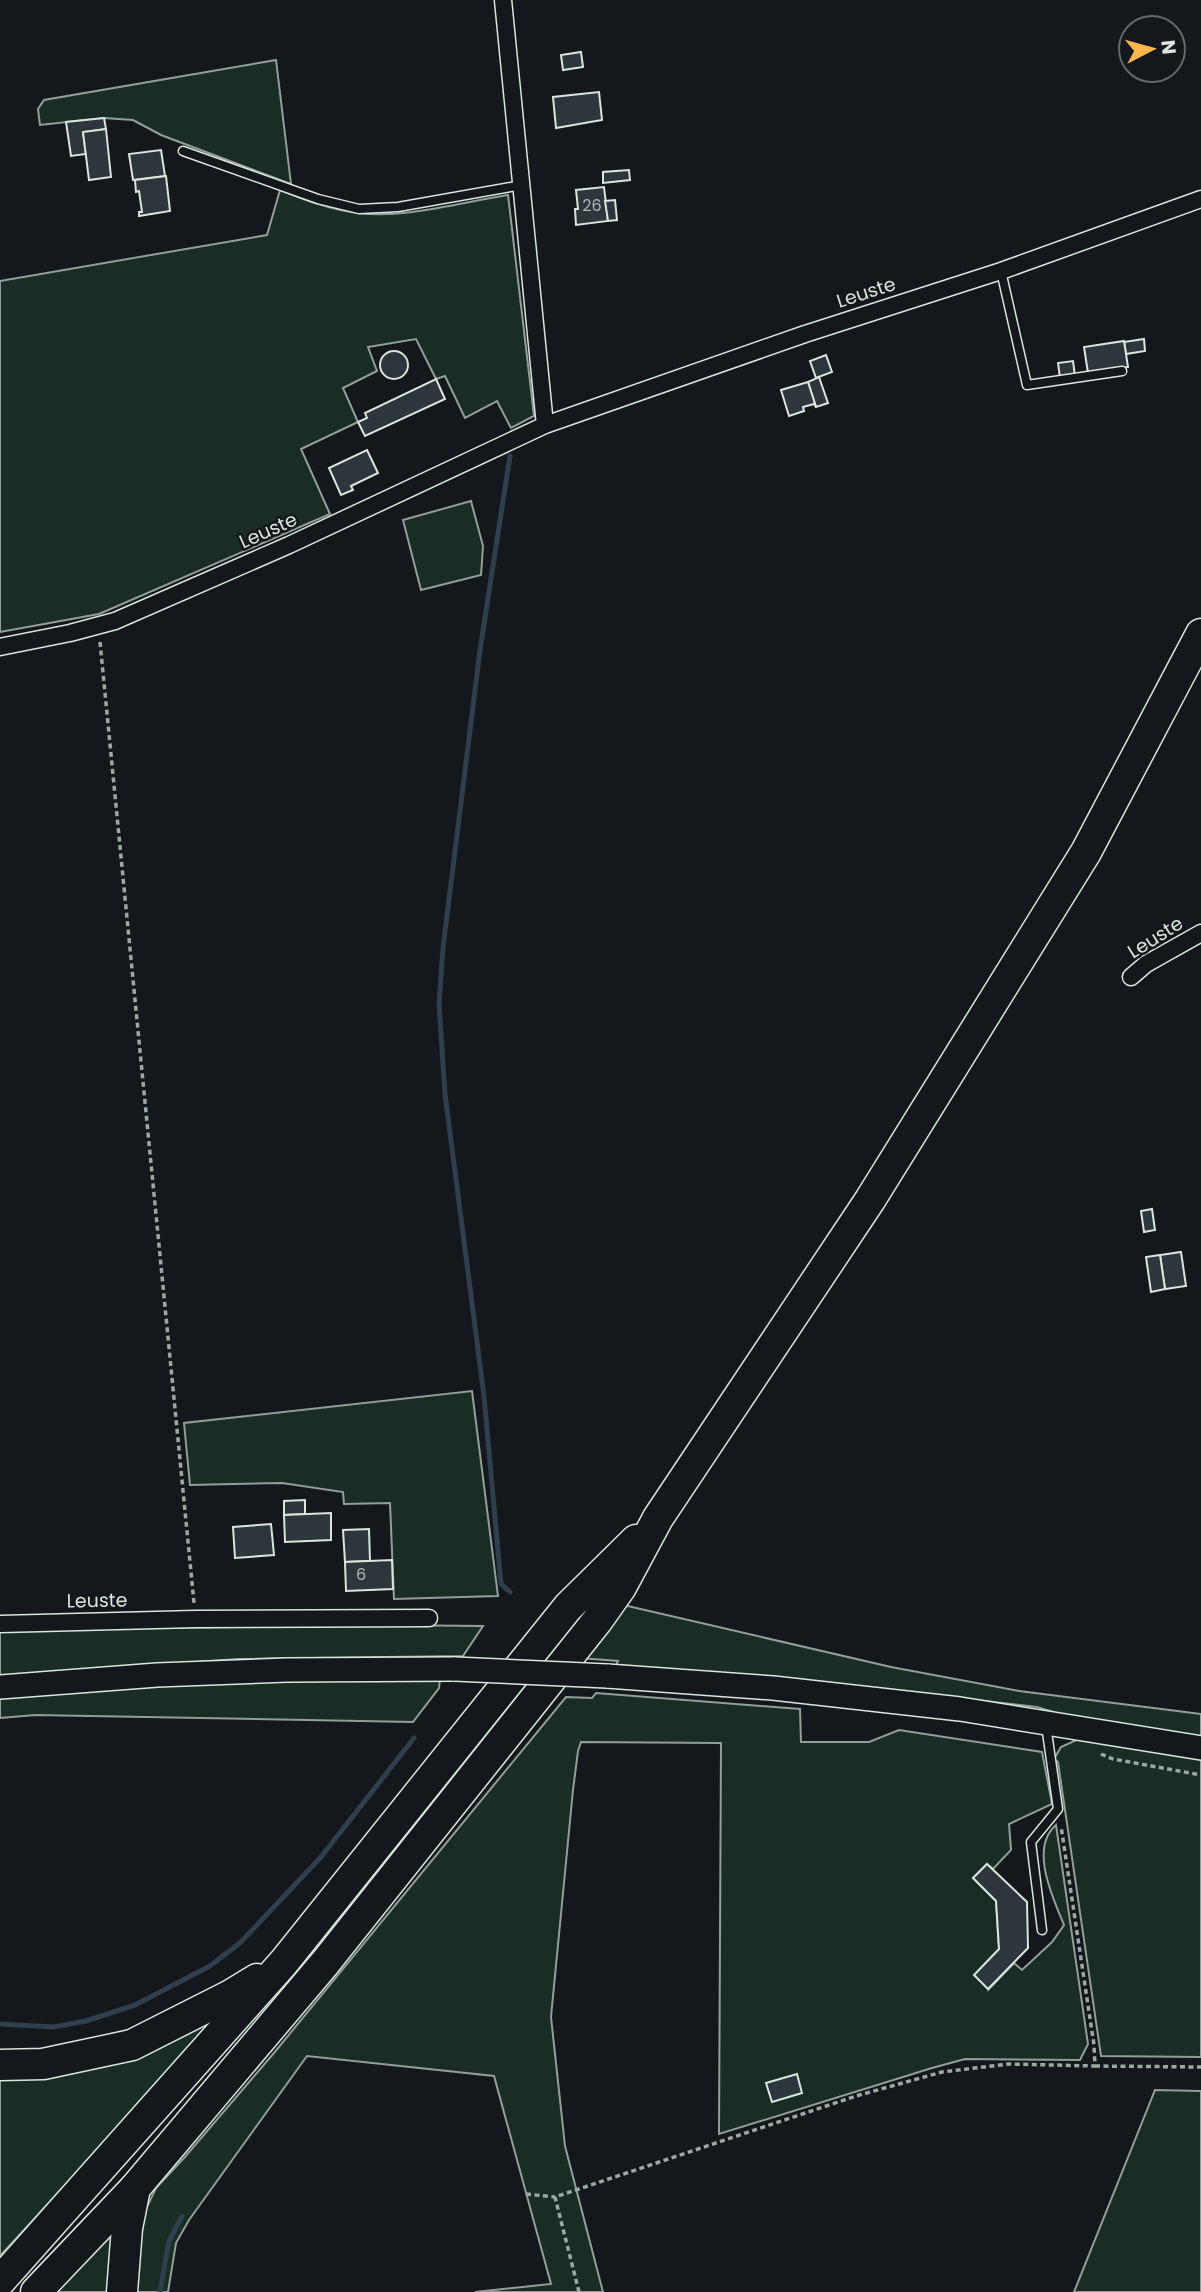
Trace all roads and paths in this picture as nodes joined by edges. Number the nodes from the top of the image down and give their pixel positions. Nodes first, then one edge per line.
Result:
1 (503, 0) edge
2 (183, 151) dead end
3 (522, 185) junction
4 (1201, 199) edge
5 (1001, 271) junction
6 (1122, 371) dead end
7 (545, 425) junction
8 (98, 625) junction
9 (1201, 634) edge
10 (0, 647) edge
11 (1201, 933) edge
12 (1130, 977) dead end
13 (658, 1518) junction
14 (429, 1618) dead end
15 (195, 1619) junction
16 (0, 1623) edge
17 (0, 1687) edge
18 (1046, 1721) junction
19 (1201, 1748) edge
20 (1058, 1809) junction
21 (1042, 1930) dead end
22 (284, 1962) junction
23 (0, 2065) edge
24 (1095, 2066) junction
25 (1201, 2067) edge
26 (135, 2189) junction
27 (526, 2194) dead end
28 (555, 2197) junction
29 (0, 2281) edge
30 (36, 2292) edge
31 (122, 2292) edge
32 (579, 2292) edge

1 - 3 street
2 - 3 lane
3 - 7 street
4 - 5 street, Leuste
5 - 6 lane
5 - 7 street, Leuste
7 - 8 street, Leuste
8 - 10 street, Leuste
8 - 15 path
9 - 13 highway
11 - 12 street, Leuste
13 - 22 highway
13 - 26 highway
14 - 15 street, Leuste
15 - 16 street, Leuste
17 - 18 main road, bridge
18 - 19 main road
18 - 20 lane
20 - 21 lane
20 - 24 path
22 - 23 highway
22 - 29 highway
24 - 25 path
24 - 28 path
26 - 30 highway
26 - 31 highway
27 - 28 path
28 - 32 path

